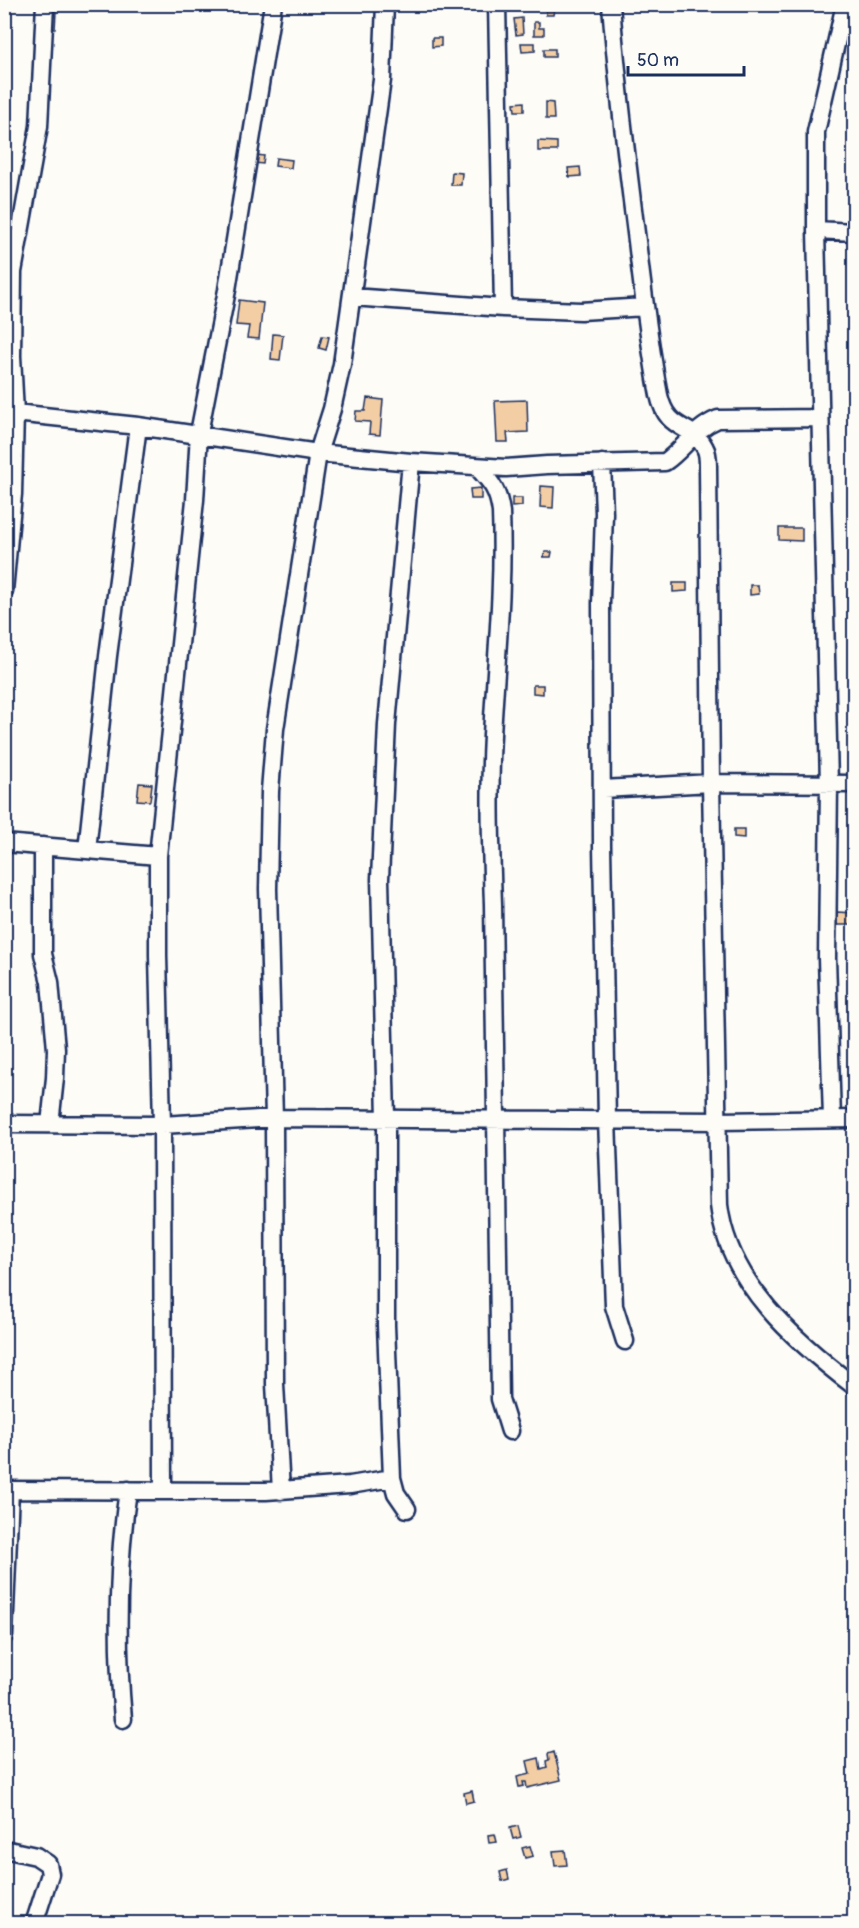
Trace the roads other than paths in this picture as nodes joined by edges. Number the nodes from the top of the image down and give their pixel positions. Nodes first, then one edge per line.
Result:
1 (45, 4) edge
2 (273, 4) edge
3 (385, 4) edge
4 (497, 4) edge
5 (611, 4) edge
6 (845, 4) edge
7 (13, 228) edge
8 (816, 230) junction
9 (855, 232) edge
10 (352, 297) junction
11 (503, 308) junction
12 (645, 308) junction
13 (15, 413) junction
14 (820, 418) junction
15 (138, 426) junction
16 (199, 434) junction
17 (693, 435) junction
18 (9, 443) edge
19 (318, 453) junction
20 (411, 462) junction
21 (602, 463) junction
22 (477, 467) junction
23 (4, 591) edge
24 (711, 783) junction
25 (829, 784) junction
26 (855, 784) edge
27 (603, 789) junction
28 (4, 843) edge
29 (43, 846) junction
30 (87, 850) junction
31 (158, 856) junction
32 (274, 1118) junction
33 (386, 1118) junction
34 (496, 1119) junction
35 (832, 1119) junction
36 (855, 1119) edge
37 (608, 1120) junction
38 (718, 1121) junction
39 (4, 1124) edge
40 (50, 1124) junction
41 (162, 1125) junction
42 (624, 1341) dead end
43 (855, 1386) edge
44 (510, 1431) dead end
45 (392, 1478) junction
46 (8, 1490) edge
47 (128, 1490) junction
48 (163, 1491) junction
49 (281, 1491) junction
50 (407, 1509) dead end
51 (4, 1636) edge
52 (123, 1719) dead end
53 (4, 1848) edge
54 (34, 1923) edge

1 - 7 street
2 - 16 street
3 - 10 street
4 - 11 street
5 - 12 street
6 - 8 street
7 - 13 street
8 - 9 street
8 - 14 street
10 - 11 street
10 - 19 street
11 - 12 street
12 - 17 street
13 - 15 street
13 - 18 street
14 - 17 street
14 - 25 street
15 - 16 street
15 - 30 street
16 - 19 street
16 - 31 street
17 - 21 street
17 - 24 street
18 - 23 street
19 - 20 street
19 - 32 street
20 - 22 street
20 - 33 street
21 - 22 street
21 - 27 street
22 - 34 street
24 - 25 street
24 - 27 street
24 - 38 street
25 - 26 street
25 - 35 street
27 - 37 street
28 - 29 street
29 - 30 street
29 - 40 street
30 - 31 street
31 - 41 street
32 - 33 street
32 - 41 street
32 - 49 street
33 - 34 street
33 - 45 street
34 - 37 street
34 - 44 street
35 - 36 street
35 - 38 street
37 - 38 street
37 - 42 street
38 - 43 street
39 - 40 street
40 - 41 street
41 - 48 street
45 - 49 street
45 - 50 street
46 - 47 street
46 - 51 street
47 - 48 street
47 - 52 street
48 - 49 street
53 - 54 street

